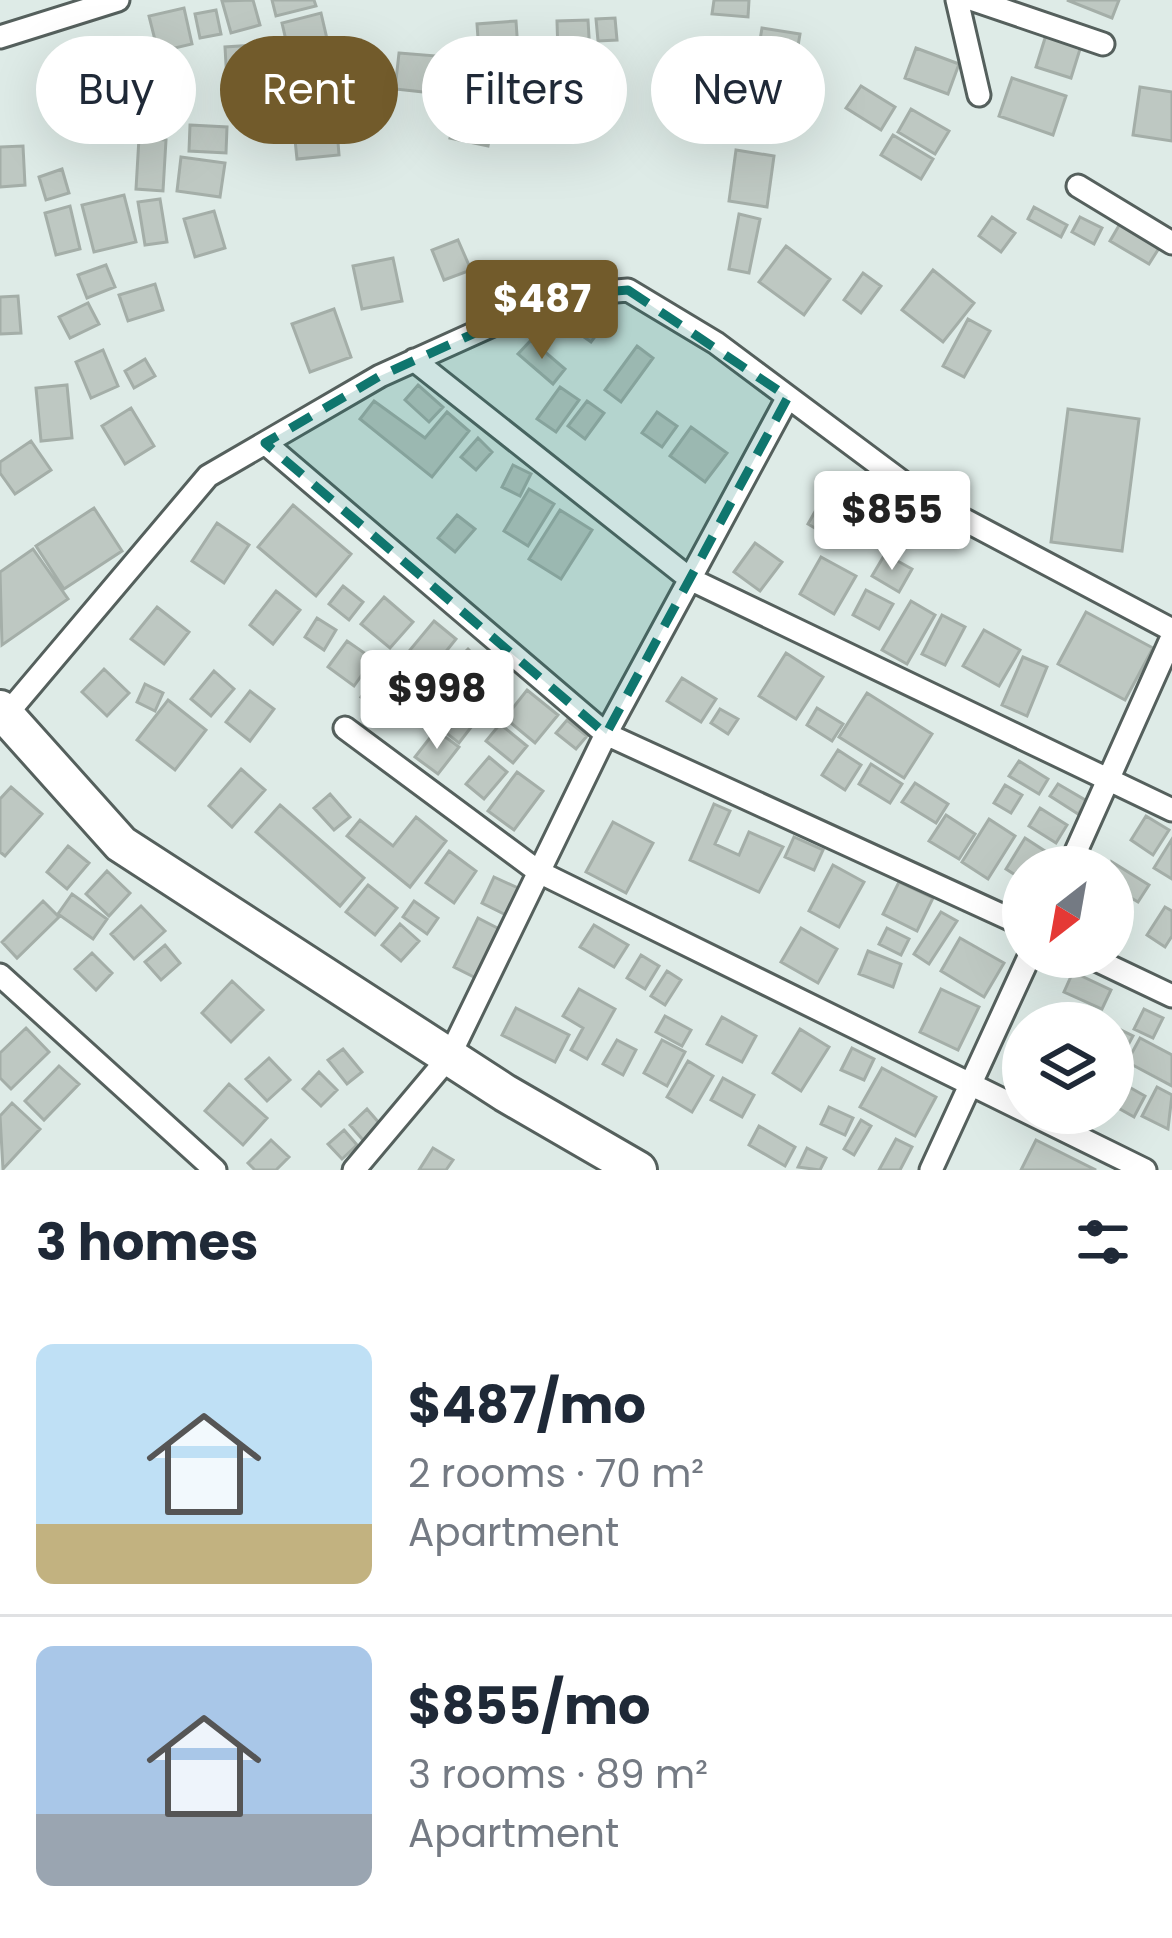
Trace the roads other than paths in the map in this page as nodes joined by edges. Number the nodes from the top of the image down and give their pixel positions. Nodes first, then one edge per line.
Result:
1 (118, 0) edge
2 (957, 0) edge
3 (974, 0) edge
4 (0, 37) edge
5 (1103, 44) dead end
6 (979, 94) dead end
7 (1078, 186) dead end
8 (1172, 243) edge
9 (414, 360) junction
10 (788, 398) junction
11 (265, 443) junction
12 (690, 580) junction
13 (1172, 634) edge
14 (1162, 688) edge
15 (3, 712) edge
16 (345, 728) dead end
17 (606, 734) junction
18 (1108, 780) junction
19 (1172, 810) edge
20 (1078, 846) edge
21 (538, 872) junction
22 (1002, 916) edge
23 (0, 975) edge
24 (1019, 978) edge
25 (1134, 978) edge
26 (1172, 996) edge
27 (449, 1057) junction
28 (969, 1088) junction
29 (214, 1170) edge
30 (354, 1170) edge
31 (638, 1170) edge
32 (932, 1170) edge
33 (1145, 1170) edge

1 - 4 street
2 - 6 street
3 - 5 street
7 - 8 street
9 - 10 street
9 - 11 street
9 - 12 street
10 - 12 street
10 - 13 street
11 - 15 street
11 - 17 street
12 - 17 street
12 - 18 street
13 - 14 street
14 - 18 street
15 - 27 highway
16 - 21 street
17 - 21 street
17 - 22 street
18 - 19 street
18 - 20 street
21 - 27 street
21 - 28 street
23 - 29 street
24 - 28 street
25 - 26 street
27 - 30 street
27 - 31 highway
28 - 32 street
28 - 33 street

